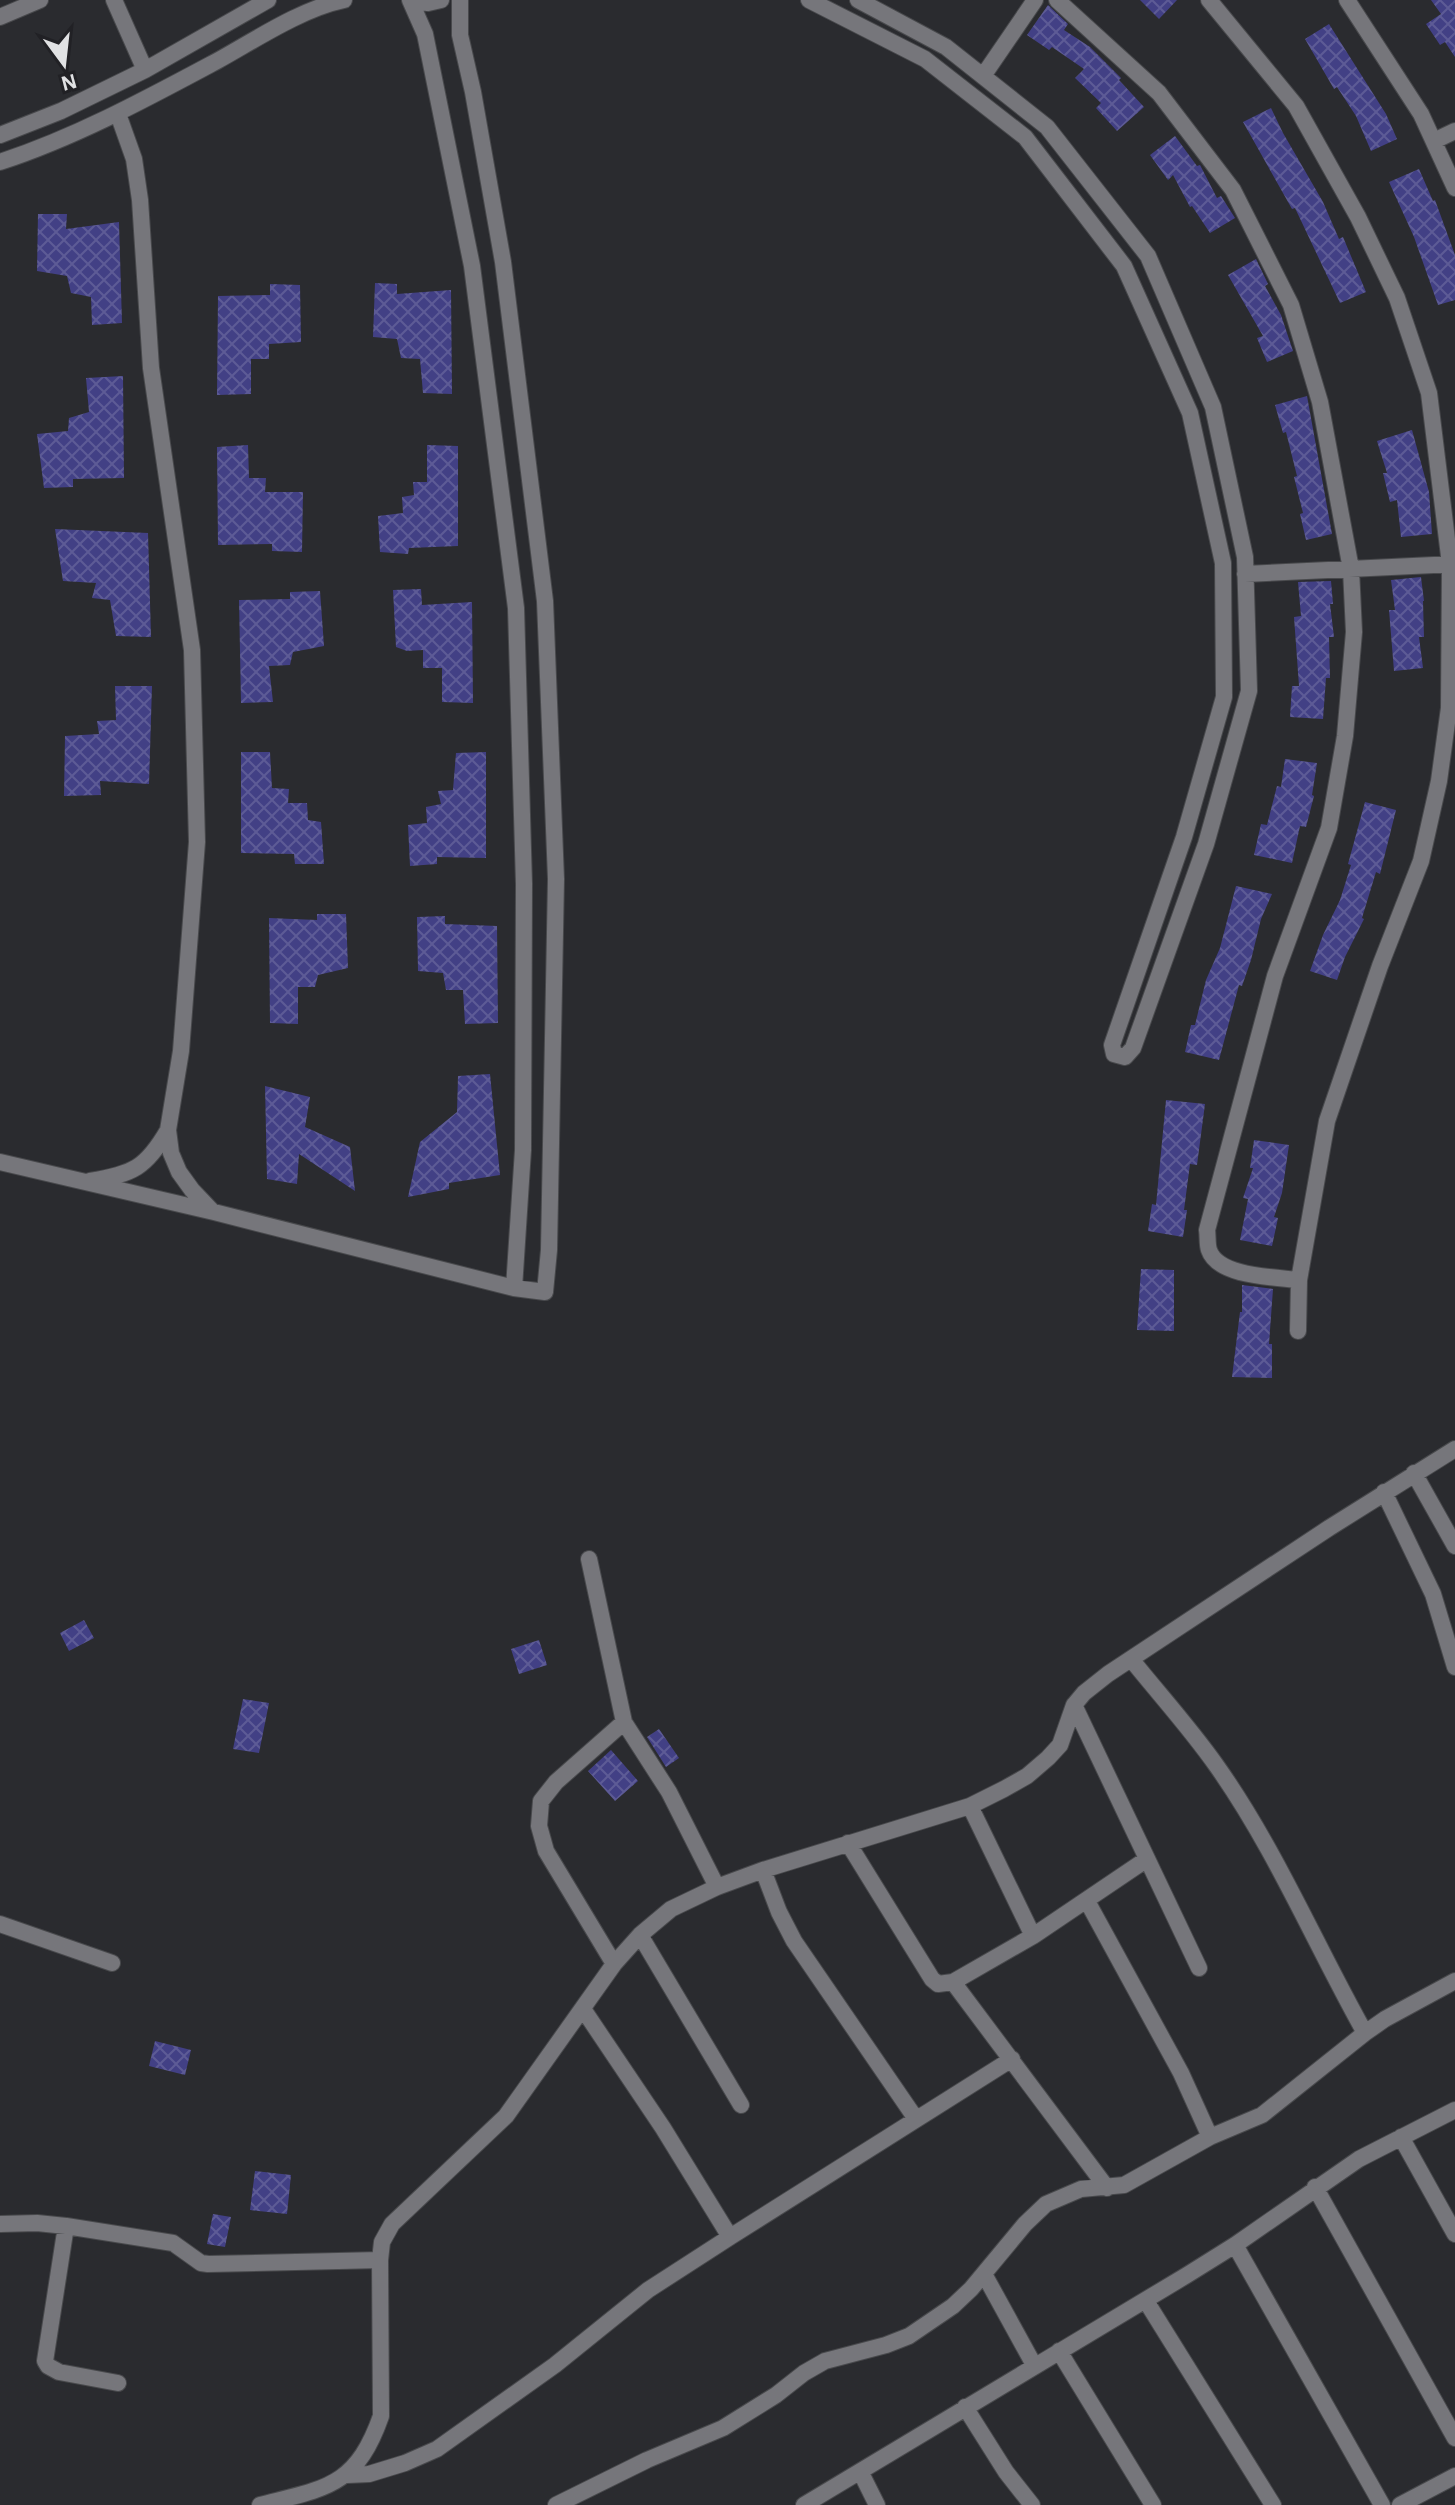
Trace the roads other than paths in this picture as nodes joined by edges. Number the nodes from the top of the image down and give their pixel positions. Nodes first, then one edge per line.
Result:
1 (40, 0) edge
2 (114, 0) edge
3 (268, 0) edge
4 (344, 0) edge
5 (411, 0) edge
6 (441, 0) edge
7 (460, 0) edge
8 (809, 0) edge
9 (858, 0) edge
10 (1035, 0) edge
11 (1057, 0) edge
12 (1209, 0) edge
13 (1347, 0) edge
14 (0, 17) edge
15 (145, 70) junction
16 (983, 76) junction
17 (118, 114) junction
18 (1455, 131) edge
19 (0, 135) edge
20 (1434, 141) junction
21 (0, 162) edge
22 (1455, 188) edge
23 (1453, 564) edge
24 (1351, 569) junction
25 (1245, 574) junction
26 (168, 1130) junction
27 (0, 1162) edge
28 (84, 1183) junction
29 (214, 1212) junction
30 (1299, 1280) junction
31 (514, 1288) junction
32 (1298, 1331) dead end
33 (1455, 1449) edge
34 (1414, 1473) junction
35 (1384, 1492) junction
36 (1455, 1546) edge
37 (589, 1559) dead end
38 (1131, 1659) junction
39 (1455, 1667) edge
40 (1074, 1705) junction
41 (624, 1722) junction
42 (970, 1806) junction
43 (848, 1843) junction
44 (1147, 1859) junction
45 (763, 1870) junction
46 (717, 1887) junction
47 (1087, 1901) junction
48 (0, 1924) edge
49 (640, 1935) junction
50 (1033, 1936) junction
51 (112, 1963) dead end
52 (614, 1964) junction
53 (1199, 1968) dead end
54 (1455, 1981) edge
55 (953, 1982) junction
56 (583, 2009) junction
57 (1365, 2033) junction
58 (1012, 2059) junction
59 (741, 2105) dead end
60 (1455, 2110) edge
61 (916, 2119) junction
62 (1210, 2137) junction
63 (1401, 2137) junction
64 (1315, 2187) junction
65 (1107, 2188) junction
66 (0, 2224) edge
67 (66, 2226) junction
68 (1455, 2234) edge
69 (730, 2237) junction
70 (1235, 2245) junction
71 (380, 2260) junction
72 (984, 2274) junction
73 (1146, 2301) junction
74 (1059, 2351) junction
75 (1034, 2365) junction
76 (118, 2383) dead end
77 (965, 2407) junction
78 (1455, 2438) edge
79 (861, 2473) junction
80 (347, 2475) junction
81 (1455, 2476) edge
82 (323, 2497) edge
83 (260, 2505) edge
84 (556, 2505) edge
85 (804, 2505) edge
86 (877, 2505) edge
87 (1032, 2505) edge
88 (1153, 2505) edge
89 (1273, 2505) edge
90 (1382, 2505) edge
91 (1400, 2505) edge

1 - 14 street
2 - 15 street
3 - 15 street
4 - 17 street
5 - 6 street
5 - 31 street
7 - 31 street
8 - 25 street
9 - 16 street
10 - 16 street
11 - 24 street
12 - 23 street
13 - 20 street
15 - 19 street
16 - 25 street
17 - 21 street
17 - 26 street
18 - 20 street
20 - 22 street
23 - 24 street
23 - 30 street
24 - 25 street
24 - 30 street
26 - 28 street
26 - 29 street
27 - 28 street
28 - 29 street
29 - 31 street
30 - 32 street
33 - 34 street
34 - 35 street
34 - 36 street
35 - 38 street
35 - 39 street
37 - 41 street
38 - 40 street
38 - 57 street
40 - 42 street
40 - 44 street
41 - 46 street
41 - 52 street
42 - 43 street
42 - 50 street
43 - 45 street
43 - 55 street
44 - 47 street
44 - 53 street
45 - 46 street
45 - 61 street
46 - 49 street
47 - 50 street
47 - 62 street
48 - 51 street
49 - 52 street
49 - 59 street
50 - 55 street
52 - 56 street
54 - 57 street
55 - 58 street
56 - 69 street
56 - 71 street
57 - 62 street
58 - 61 street
58 - 65 street
60 - 63 street
61 - 69 street
62 - 65 street
63 - 64 street
63 - 68 street
64 - 70 street
64 - 78 street
65 - 72 street
66 - 67 street
67 - 71 street
67 - 76 street
69 - 80 street
70 - 73 street
70 - 90 street
71 - 80 street
72 - 75 street
72 - 84 street
73 - 74 street
73 - 89 street
74 - 75 street
74 - 88 street
75 - 77 street
77 - 79 street
77 - 87 street
79 - 85 street
79 - 86 street
80 - 82 street
81 - 91 street
82 - 83 street

